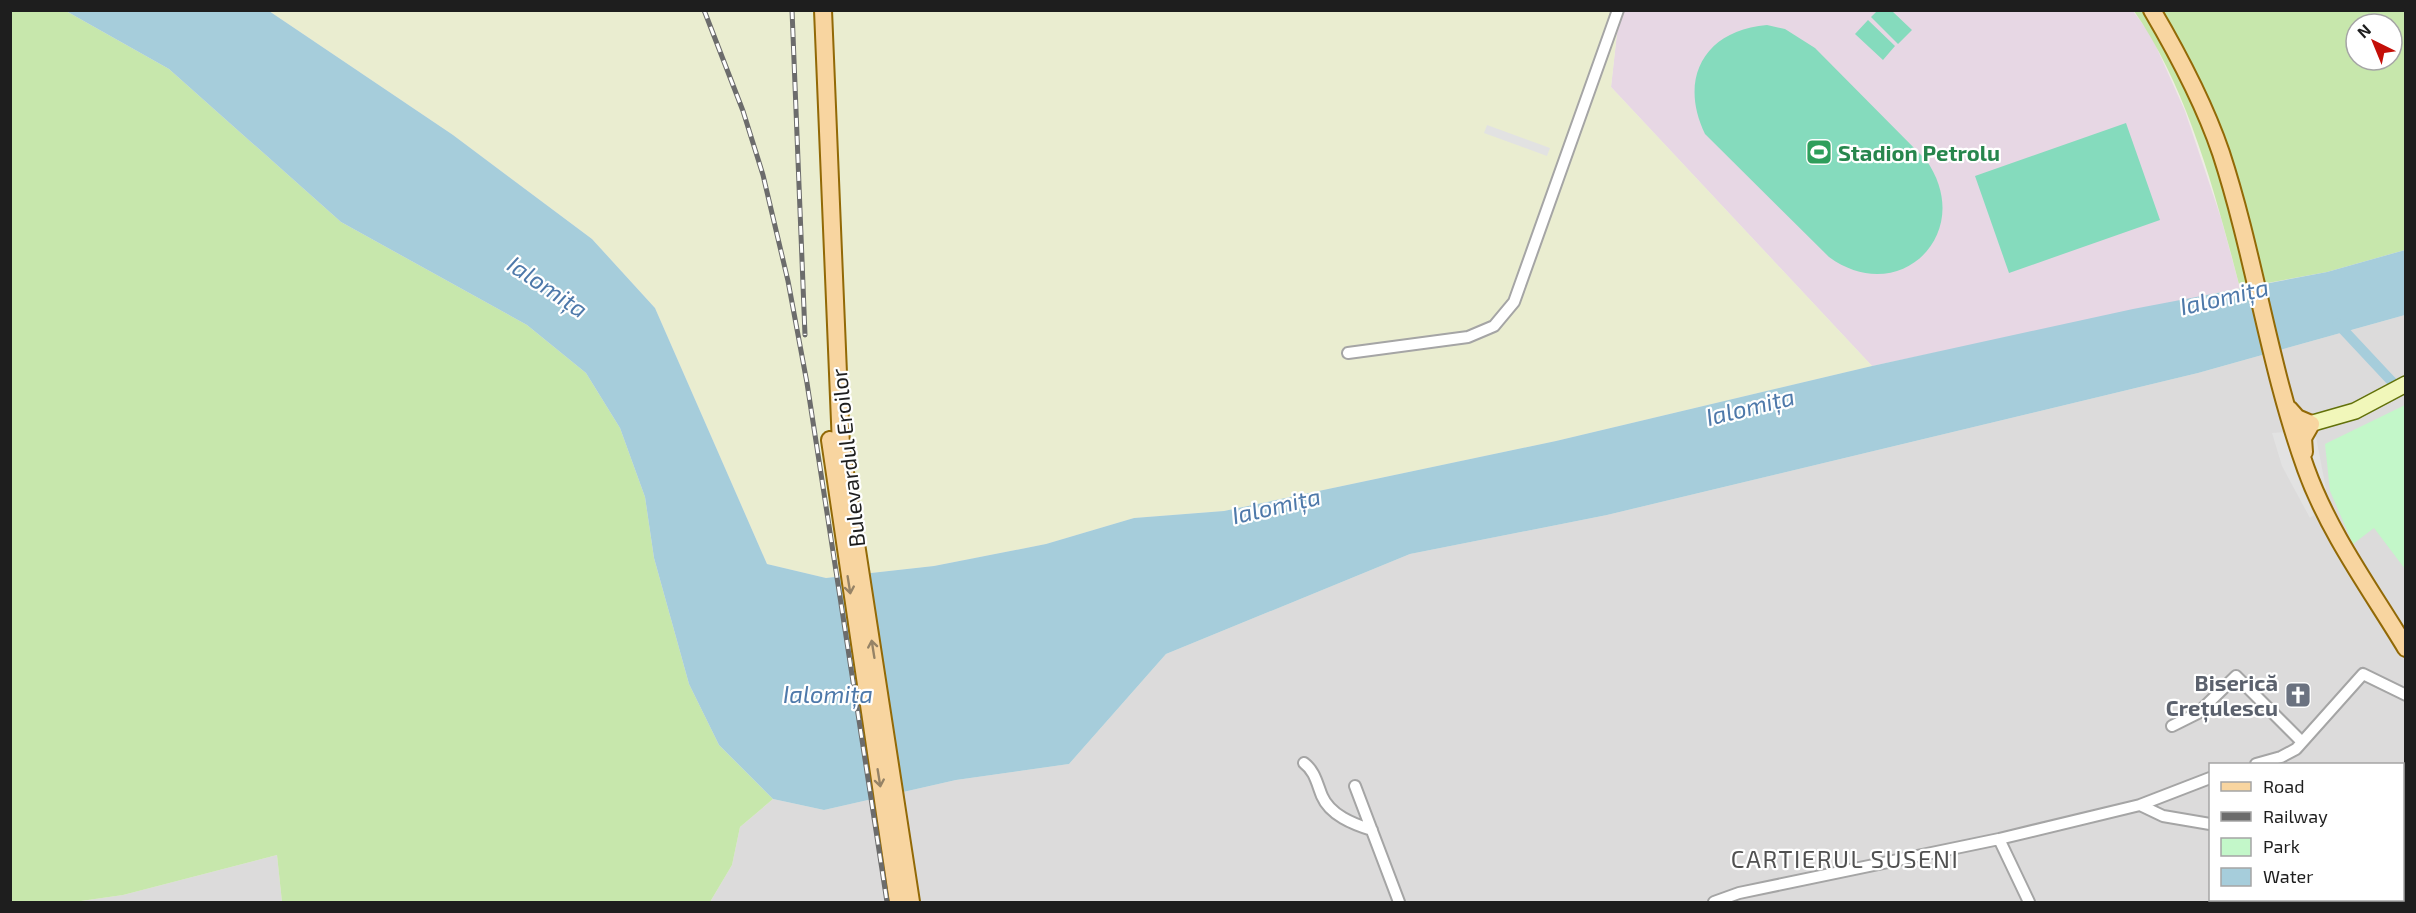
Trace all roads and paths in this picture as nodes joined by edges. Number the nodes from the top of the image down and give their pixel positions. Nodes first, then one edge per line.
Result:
1 (814, 10) edge
2 (823, 10) edge
3 (1618, 10) edge
4 (2152, 10) edge
5 (1348, 353) dead end
6 (2406, 384) edge
7 (2287, 406) junction
8 (2311, 424) junction
9 (2294, 429) junction
10 (2305, 465) junction
11 (843, 507) junction
12 (2406, 648) edge
13 (2406, 695) edge
14 (2172, 726) dead end
15 (2302, 742) junction
16 (1304, 762) dead end
17 (2262, 763) edge
18 (2209, 779) edge
19 (1355, 786) dead end
20 (2140, 805) junction
21 (2209, 824) edge
22 (1372, 830) junction
23 (1999, 839) junction
24 (904, 899) edge
25 (1399, 903) edge
26 (1714, 903) edge
27 (2029, 903) edge

1 - 11 main road, Bulevardul Eroilor
2 - 11 main road, Bulevardul Eroilor
3 - 5 street
4 - 7 main road
6 - 8 main road
7 - 8 main road
7 - 9 main road
8 - 9 main road
8 - 10 main road
9 - 10 main road
10 - 12 main road
11 - 24 main road, Bulevardul Eroilor
13 - 15 street
14 - 15 street
15 - 17 street
16 - 22 street
18 - 20 street
19 - 22 street
20 - 21 street
20 - 23 street
22 - 25 street
23 - 26 street
23 - 27 street

